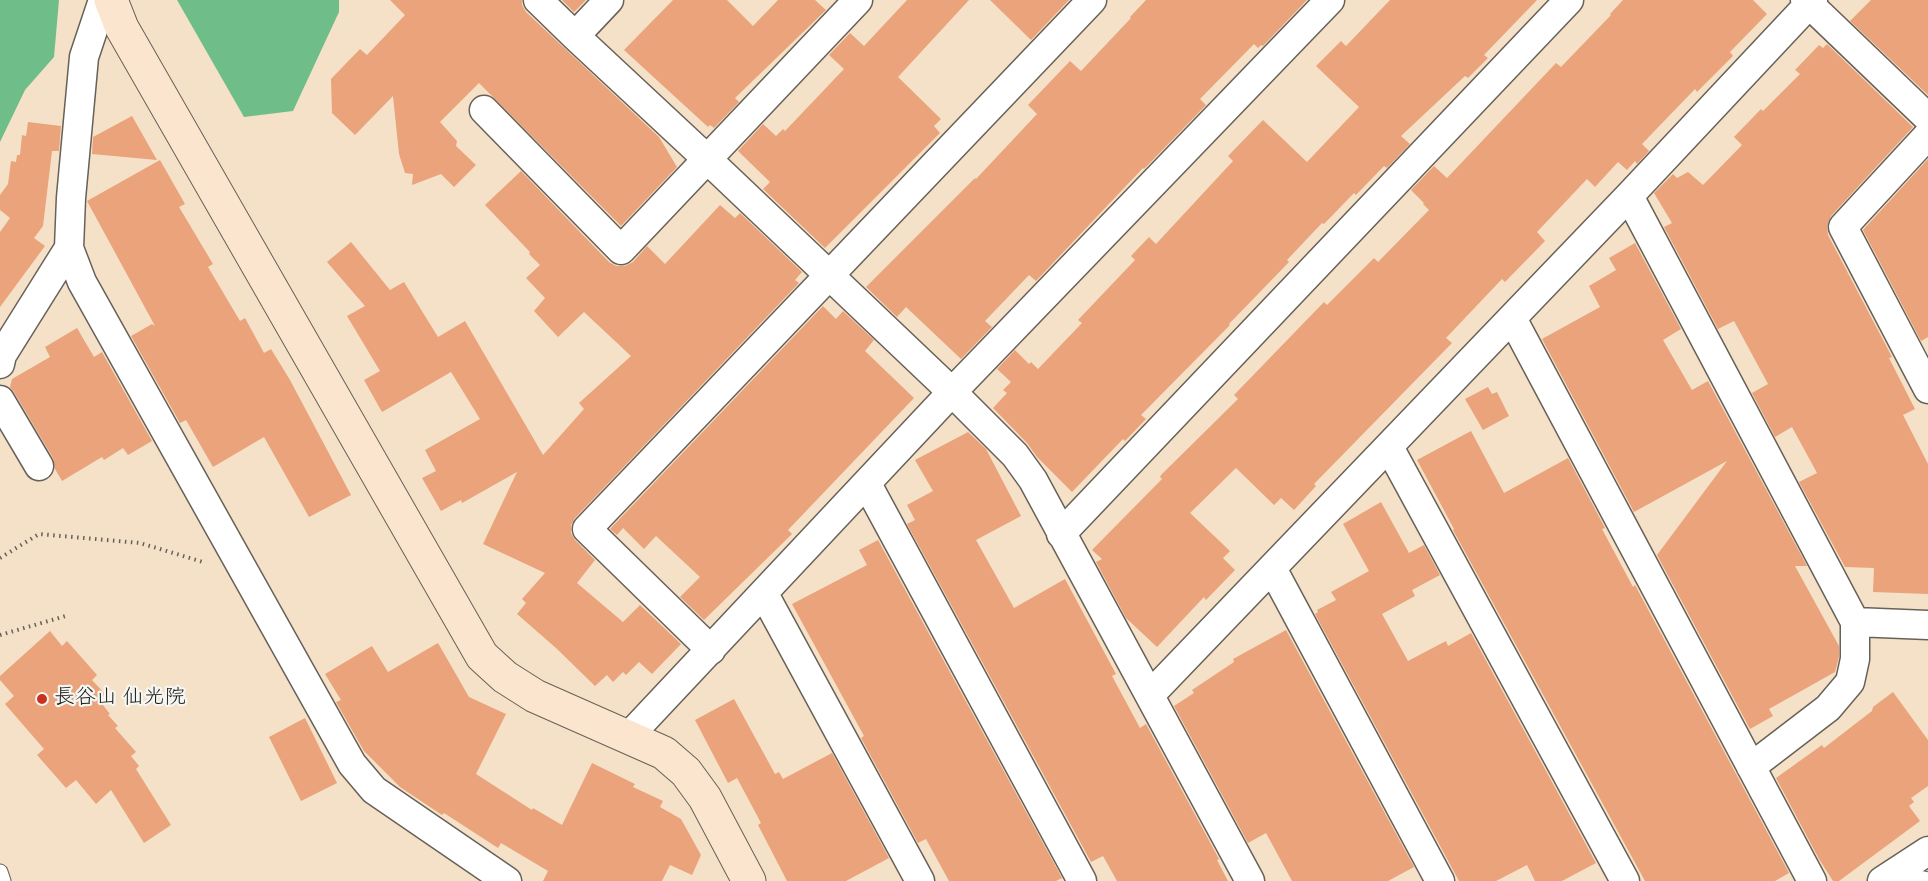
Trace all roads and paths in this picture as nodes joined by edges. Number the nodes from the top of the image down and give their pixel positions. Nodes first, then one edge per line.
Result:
1 (103, 0) edge
2 (111, 0) edge
3 (538, 0) edge
4 (609, 0) edge
5 (858, 0) edge
6 (1092, 0) edge
7 (1330, 0) edge
8 (1569, 0) edge
9 (1809, 1) edge
10 (575, 36) junction
11 (484, 110) dead end
12 (1928, 118) edge
13 (1928, 135) edge
14 (707, 159) junction
15 (1629, 196) junction
16 (69, 248) junction
17 (829, 274) junction
18 (1512, 318) junction
19 (0, 364) edge
20 (1928, 388) edge
21 (952, 392) junction
22 (0, 400) edge
23 (1389, 447) junction
24 (39, 466) dead end
25 (867, 484) junction
26 (1061, 534) junction
27 (0, 558) edge
28 (1272, 568) junction
29 (247, 576) junction
30 (764, 594) junction
31 (69, 615) dead end
32 (1855, 622) junction
33 (1928, 625) edge
34 (0, 635) edge
35 (711, 650) junction
36 (1150, 695) junction
37 (628, 737) junction
38 (1751, 767) junction
39 (1928, 851) edge
40 (0, 872) edge
41 (1889, 877) edge
42 (1928, 880) edge
43 (3, 881) edge
44 (507, 881) edge
45 (749, 881) edge
46 (920, 881) edge
47 (1082, 881) edge
48 (1250, 881) edge
49 (1440, 881) edge
50 (1625, 881) edge
51 (1812, 881) edge

1 - 16 street
2 - 37 street
3 - 10 street
4 - 10 street
5 - 14 street
6 - 17 street
7 - 21 street
8 - 26 street
9 - 12 street
9 - 15 street
10 - 14 street
11 - 14 street
13 - 20 street
14 - 17 street
15 - 18 street
15 - 32 street
16 - 19 street
16 - 29 street
17 - 21 street
17 - 35 street
18 - 23 street
18 - 38 street
21 - 25 street
21 - 26 street
22 - 24 street
23 - 28 street
23 - 50 street
25 - 30 street
25 - 47 street
26 - 36 street
27 - 29 path
28 - 36 street
28 - 49 street
29 - 44 street
30 - 35 street
30 - 46 street
31 - 34 path
32 - 33 street
32 - 38 street
35 - 37 street
36 - 48 street
37 - 45 street
38 - 51 street
39 - 41 street
40 - 43 lane
41 - 42 lane

